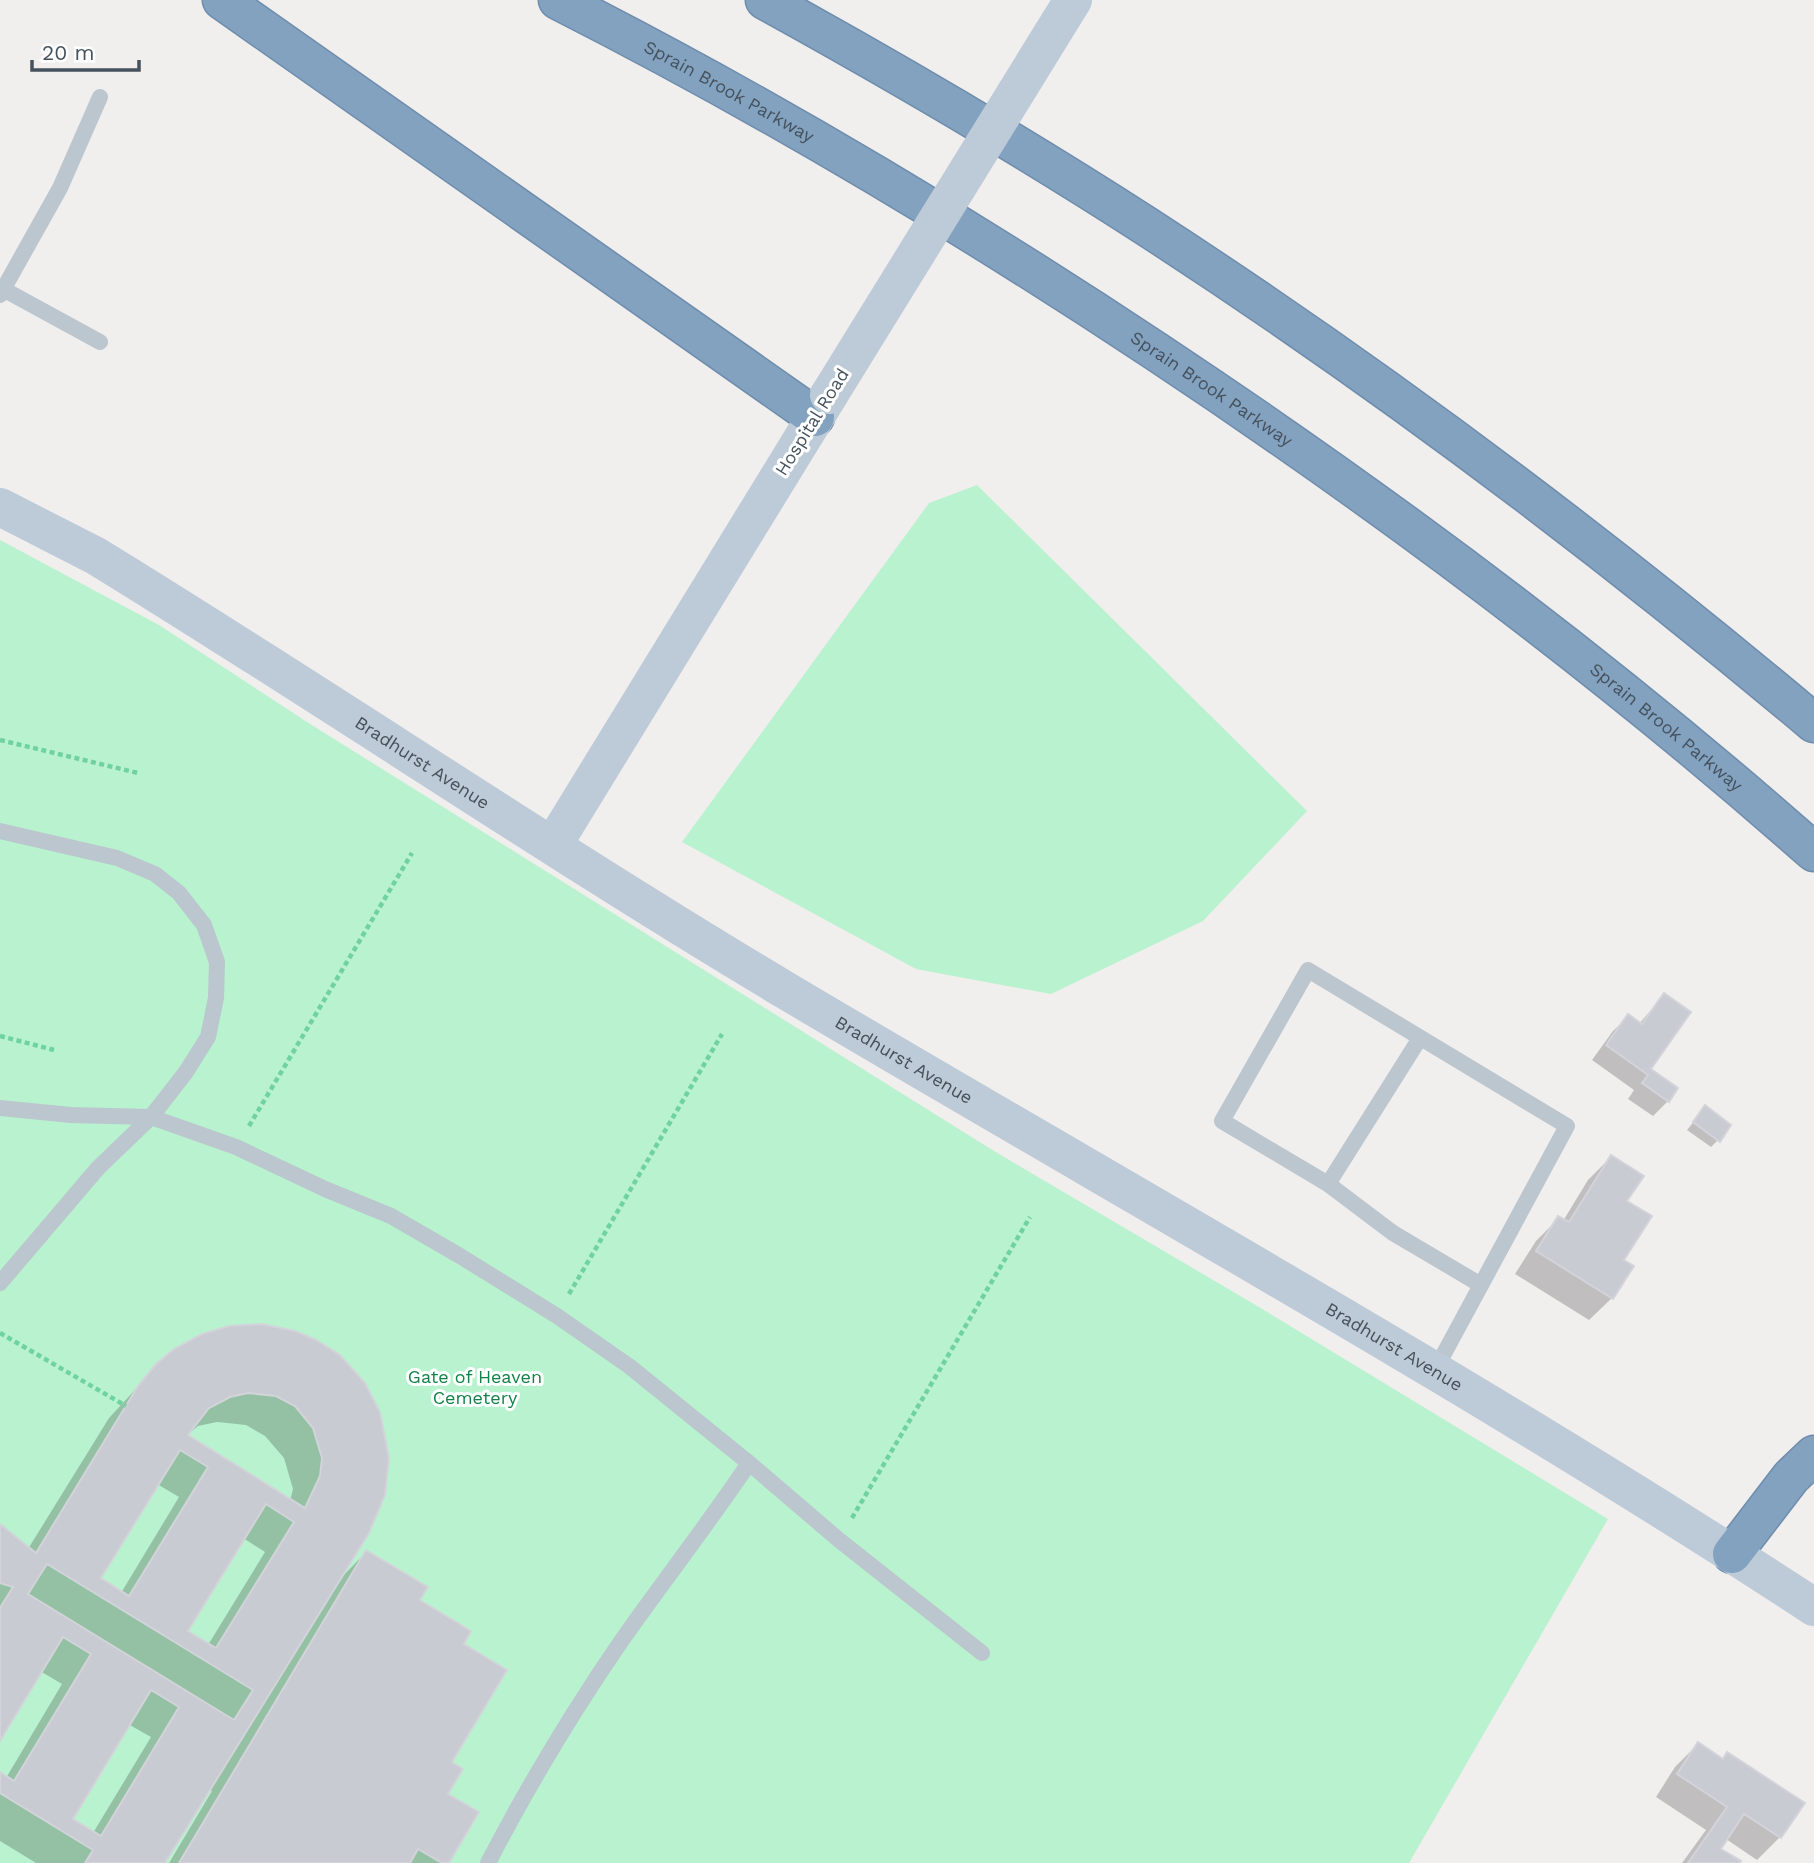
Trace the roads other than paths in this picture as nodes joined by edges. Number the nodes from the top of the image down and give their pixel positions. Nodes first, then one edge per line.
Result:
1 (222, 0) edge
2 (558, 0) edge
3 (765, 0) edge
4 (1073, 0) edge
5 (100, 97) dead end
6 (1, 292) edge
7 (100, 342) dead end
8 (822, 406) junction
9 (0, 507) edge
10 (1814, 723) edge
11 (0, 831) edge
12 (553, 845) junction
13 (1814, 852) edge
14 (1420, 1038) junction
15 (0, 1108) edge
16 (151, 1117) junction
17 (1328, 1184) junction
18 (0, 1283) edge
19 (1481, 1285) junction
20 (1434, 1372) junction
21 (1814, 1455) edge
22 (749, 1462) junction
23 (1732, 1554) junction
24 (1814, 1607) edge
25 (982, 1653) dead end
26 (488, 1863) edge

1 - 8 highway
2 - 13 highway, Sprain Brook Parkway
3 - 10 highway
4 - 8 main road, Hospital Road, bridge
5 - 6 lane
6 - 7 lane
8 - 12 main road, Hospital Road
9 - 12 main road, Bradhurst Avenue
11 - 16 lane
12 - 20 main road, Bradhurst Avenue
14 - 17 lane
14 - 17 lane
14 - 19 lane
15 - 16 lane
16 - 18 lane
16 - 22 lane
17 - 19 lane
19 - 20 lane
20 - 23 main road, Bradhurst Avenue
21 - 23 highway
22 - 25 lane
22 - 26 lane
23 - 24 main road, Bradhurst Avenue

